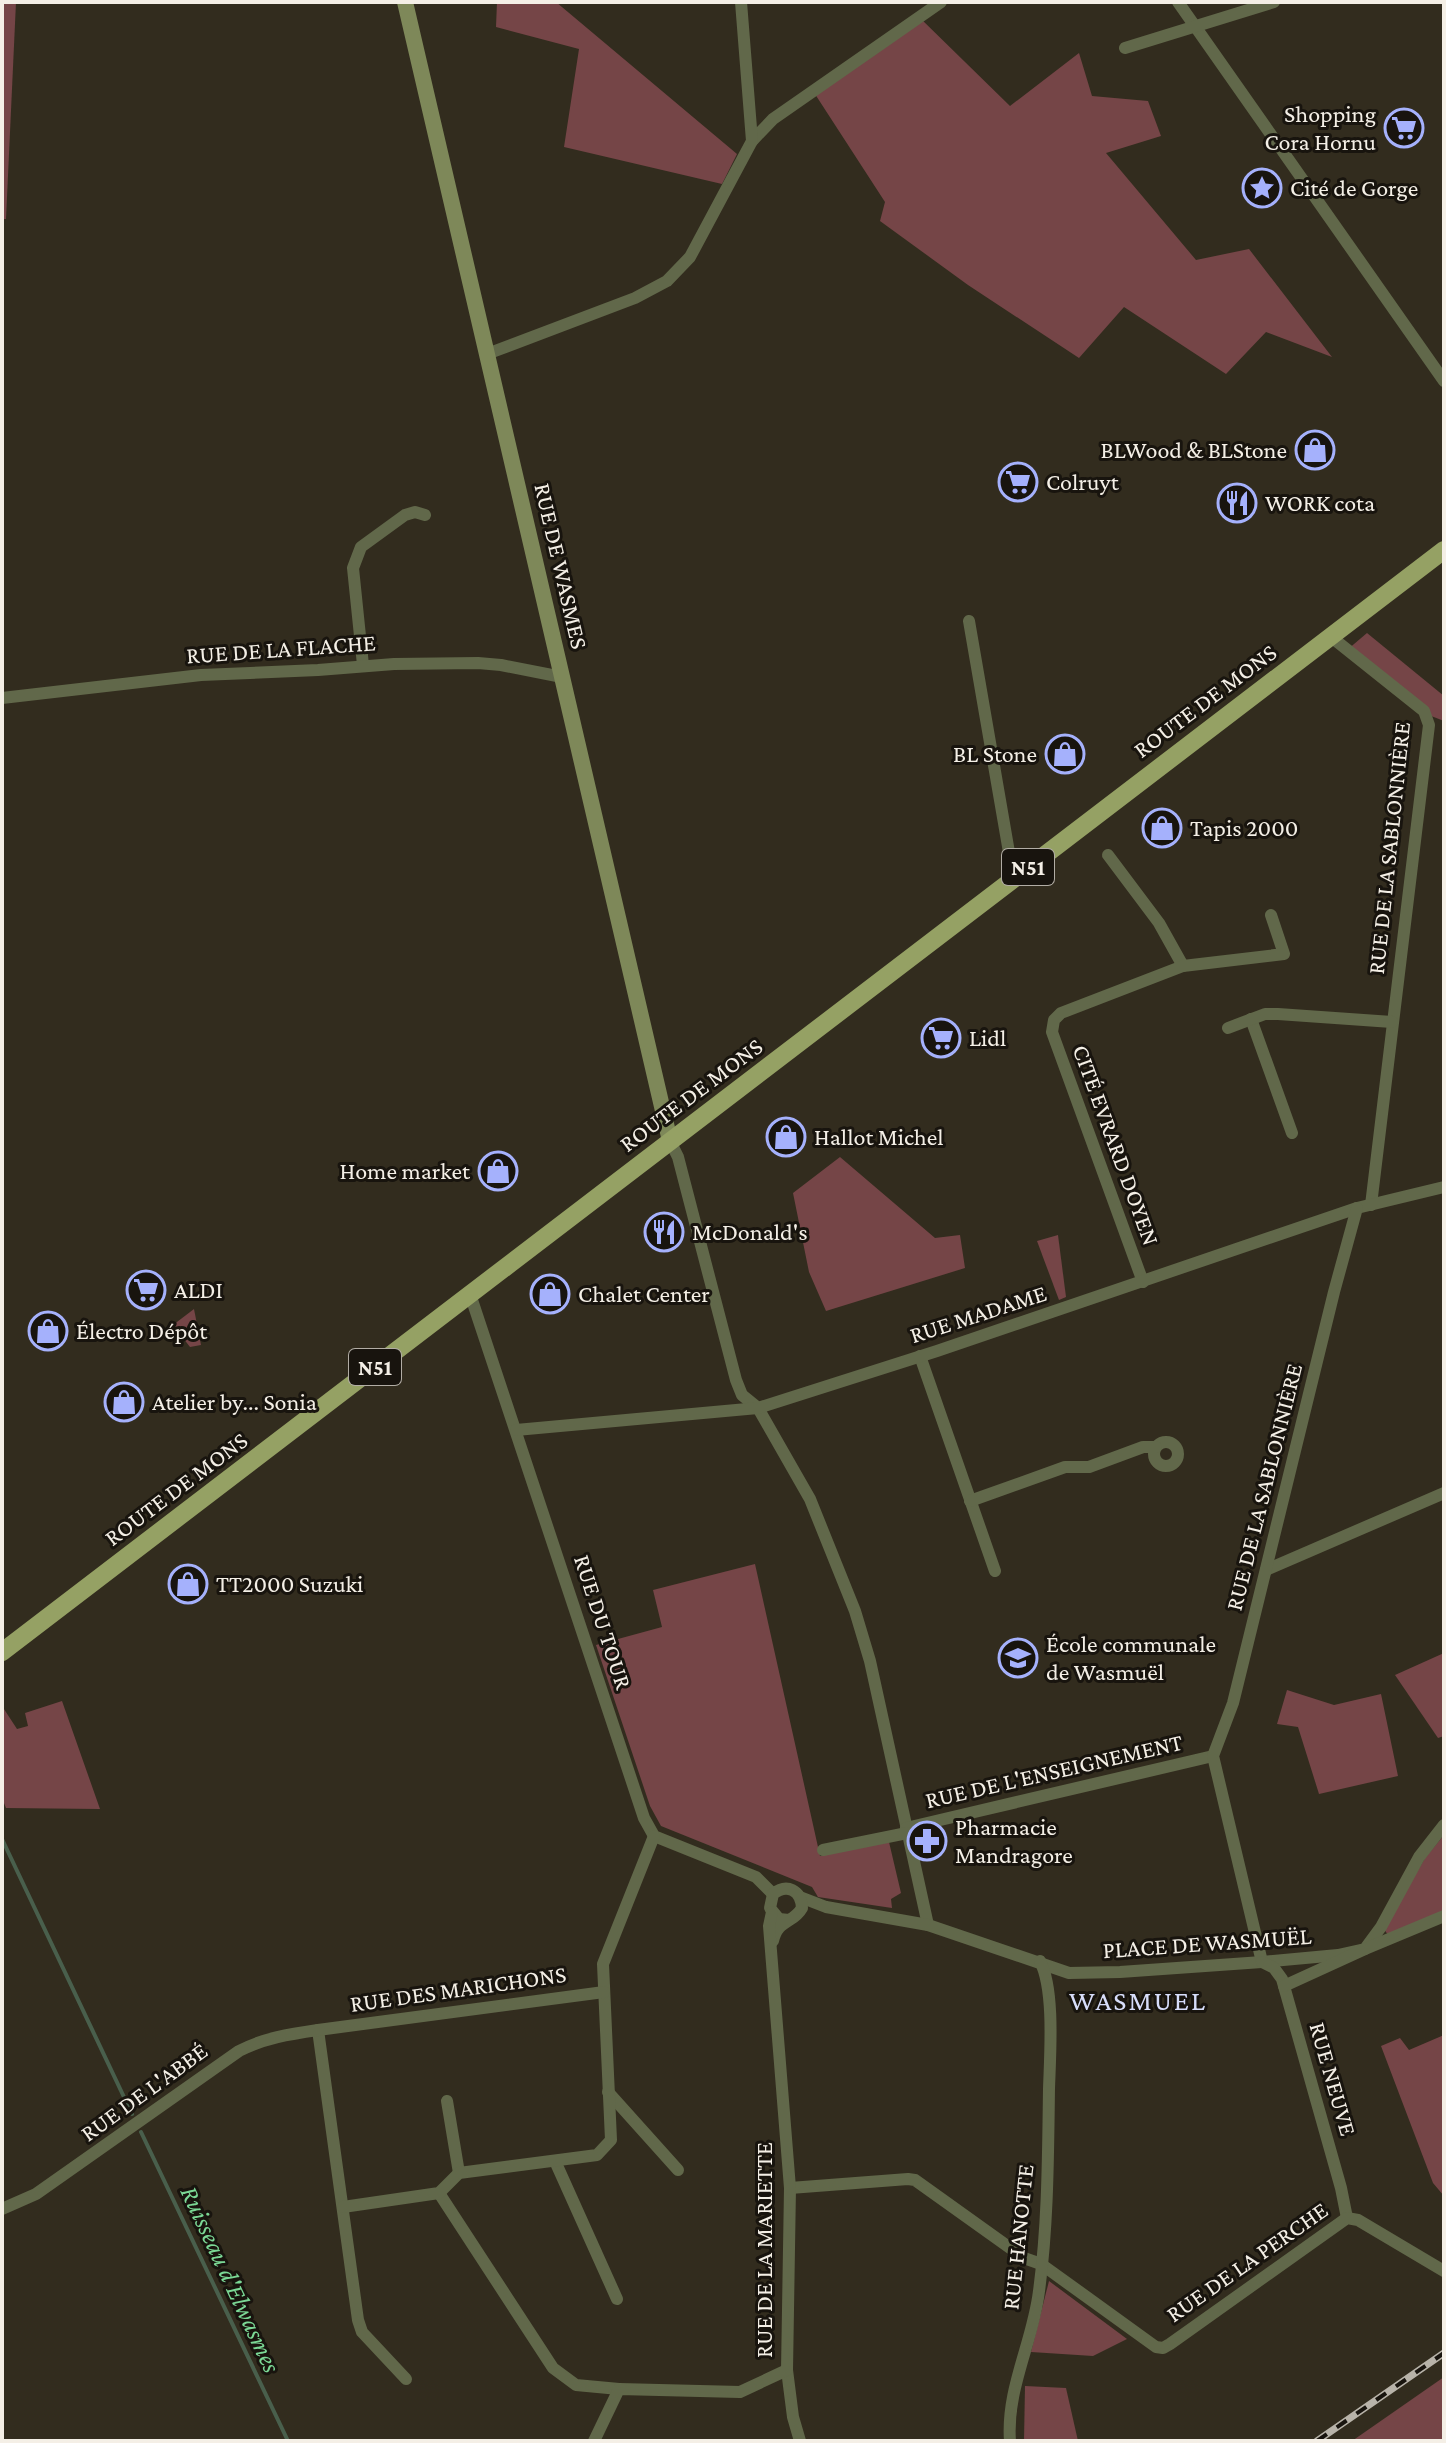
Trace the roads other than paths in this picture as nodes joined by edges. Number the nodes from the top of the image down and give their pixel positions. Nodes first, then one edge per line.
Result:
1 (405, 2) edge
2 (741, 2) edge
3 (941, 2) edge
4 (1178, 2) edge
5 (1274, 2) edge
6 (1195, 26) junction
7 (1125, 48) dead end
8 (752, 141) junction
9 (487, 354) junction
10 (1444, 381) edge
11 (425, 515) dead end
12 (1444, 550) edge
13 (969, 621) dead end
14 (1330, 636) junction
15 (363, 665) junction
16 (562, 677) junction
17 (2, 698) edge
18 (1108, 855) dead end
19 (1019, 874) junction
20 (1271, 915) dead end
21 (1183, 966) junction
22 (1251, 1019) junction
23 (1392, 1022) junction
24 (1228, 1028) dead end
25 (1292, 1133) dead end
26 (670, 1141) junction
27 (1444, 1187) edge
28 (1371, 1205) junction
29 (1357, 1208) junction
30 (1143, 1282) junction
31 (470, 1294) junction
32 (920, 1356) junction
33 (758, 1408) junction
34 (516, 1430) junction
35 (1156, 1447) dead end
36 (1444, 1493) edge
37 (970, 1501) junction
38 (1266, 1570) junction
39 (995, 1571) dead end
40 (2, 1652) edge
41 (1213, 1756) junction
42 (1444, 1825) edge
43 (907, 1831) junction
44 (654, 1836) junction
45 (823, 1850) dead end
46 (756, 1877) junction
47 (788, 1888) junction
48 (773, 1894) junction
49 (800, 1897) junction
50 (826, 1907) junction
51 (801, 1911) junction
52 (772, 1912) junction
53 (1444, 1916) edge
54 (789, 1920) junction
55 (928, 1925) junction
56 (771, 1948) junction
57 (1365, 1949) junction
58 (1040, 1961) junction
59 (1262, 1962) junction
60 (1284, 1986) junction
61 (604, 1992) junction
62 (318, 2030) junction
63 (608, 2092) junction
64 (447, 2101) dead end
65 (555, 2161) junction
66 (678, 2170) dead end
67 (459, 2173) junction
68 (790, 2188) junction
69 (439, 2193) junction
70 (343, 2207) junction
71 (2, 2209) edge
72 (1347, 2218) junction
73 (1041, 2264) junction
74 (1444, 2271) edge
75 (617, 2299) dead end
76 (787, 2370) junction
77 (406, 2379) dead end
78 (619, 2389) junction
79 (594, 2441) edge
80 (800, 2441) edge
81 (1010, 2441) edge

1 - 9 street, RUE DE WASMES
2 - 8 street
3 - 8 street
4 - 6 street
5 - 6 street
6 - 7 street
6 - 10 street
8 - 9 street
9 - 16 street, RUE DE WASMES
11 - 15 street
12 - 14 main road, N51
13 - 19 street
14 - 19 main road, ROUTE DE MONS / N51
14 - 23 street, RUE DE LA SABLONNIÈRE
15 - 16 street, RUE DE LA FLACHE
15 - 17 street, RUE DE LA FLACHE
16 - 26 street, RUE DE WASMES
18 - 21 street
19 - 26 main road, ROUTE DE MONS / N51
20 - 21 street, CITÉ EVRARD DOYEN
21 - 30 street, CITÉ EVRARD DOYEN
22 - 23 street
22 - 24 street
22 - 25 street
23 - 28 street, RUE DE LA SABLONNIÈRE
26 - 31 main road, ROUTE DE MONS / N51
26 - 33 street
27 - 28 street, RUE MADAME
28 - 29 street, RUE MADAME
29 - 30 street, RUE MADAME
29 - 38 street, RUE DE LA SABLONNIÈRE
30 - 32 street, RUE MADAME
31 - 34 street, RUE DU TOUR
31 - 40 main road, ROUTE DE MONS / N51
32 - 33 street, RUE MADAME
32 - 37 street
33 - 34 street, RUE MADAME
33 - 43 street
34 - 44 street, RUE DU TOUR
35 - 37 street
36 - 38 street
37 - 39 street
38 - 41 street, RUE DE LA SABLONNIÈRE
41 - 43 street, RUE DE L'ENSEIGNEMENT
41 - 59 street
42 - 57 street
43 - 45 street, RUE DE L'ENSEIGNEMENT
43 - 55 street
44 - 46 street
44 - 61 street
46 - 47 street
46 - 48 street
47 - 48 street
47 - 49 street
48 - 52 street
49 - 50 street
49 - 51 street
50 - 51 street
50 - 55 street, PLACE DE WASMUËL
51 - 54 street
52 - 54 street
52 - 56 street, RUE DE LA MARIETTE
53 - 57 street
54 - 56 street
55 - 58 street, PLACE DE WASMUËL
56 - 68 street, RUE DE LA MARIETTE
57 - 59 street, PLACE DE WASMUËL
57 - 60 street, PLACE DE WASMUËL
58 - 59 street, PLACE DE WASMUËL
58 - 73 street, RUE HANOTTE
59 - 60 street, RUE NEUVE
60 - 72 street, RUE NEUVE
61 - 62 street, RUE DES MARICHONS
61 - 63 street
62 - 70 street
62 - 71 street, RUE DE L'ABBÉ
63 - 65 street
63 - 66 street
64 - 67 street
65 - 67 street
65 - 75 street
67 - 69 street
68 - 73 street
68 - 76 street, RUE DE LA MARIETTE
69 - 70 street
69 - 78 street, RUE DE LA MARIETTE
70 - 77 street
72 - 73 street, RUE DE LA PERCHE
72 - 74 street, RUE DE LA PERCHE
73 - 81 street, RUE HANOTTE
76 - 78 street, RUE DE LA MARIETTE
76 - 80 street
78 - 79 street

